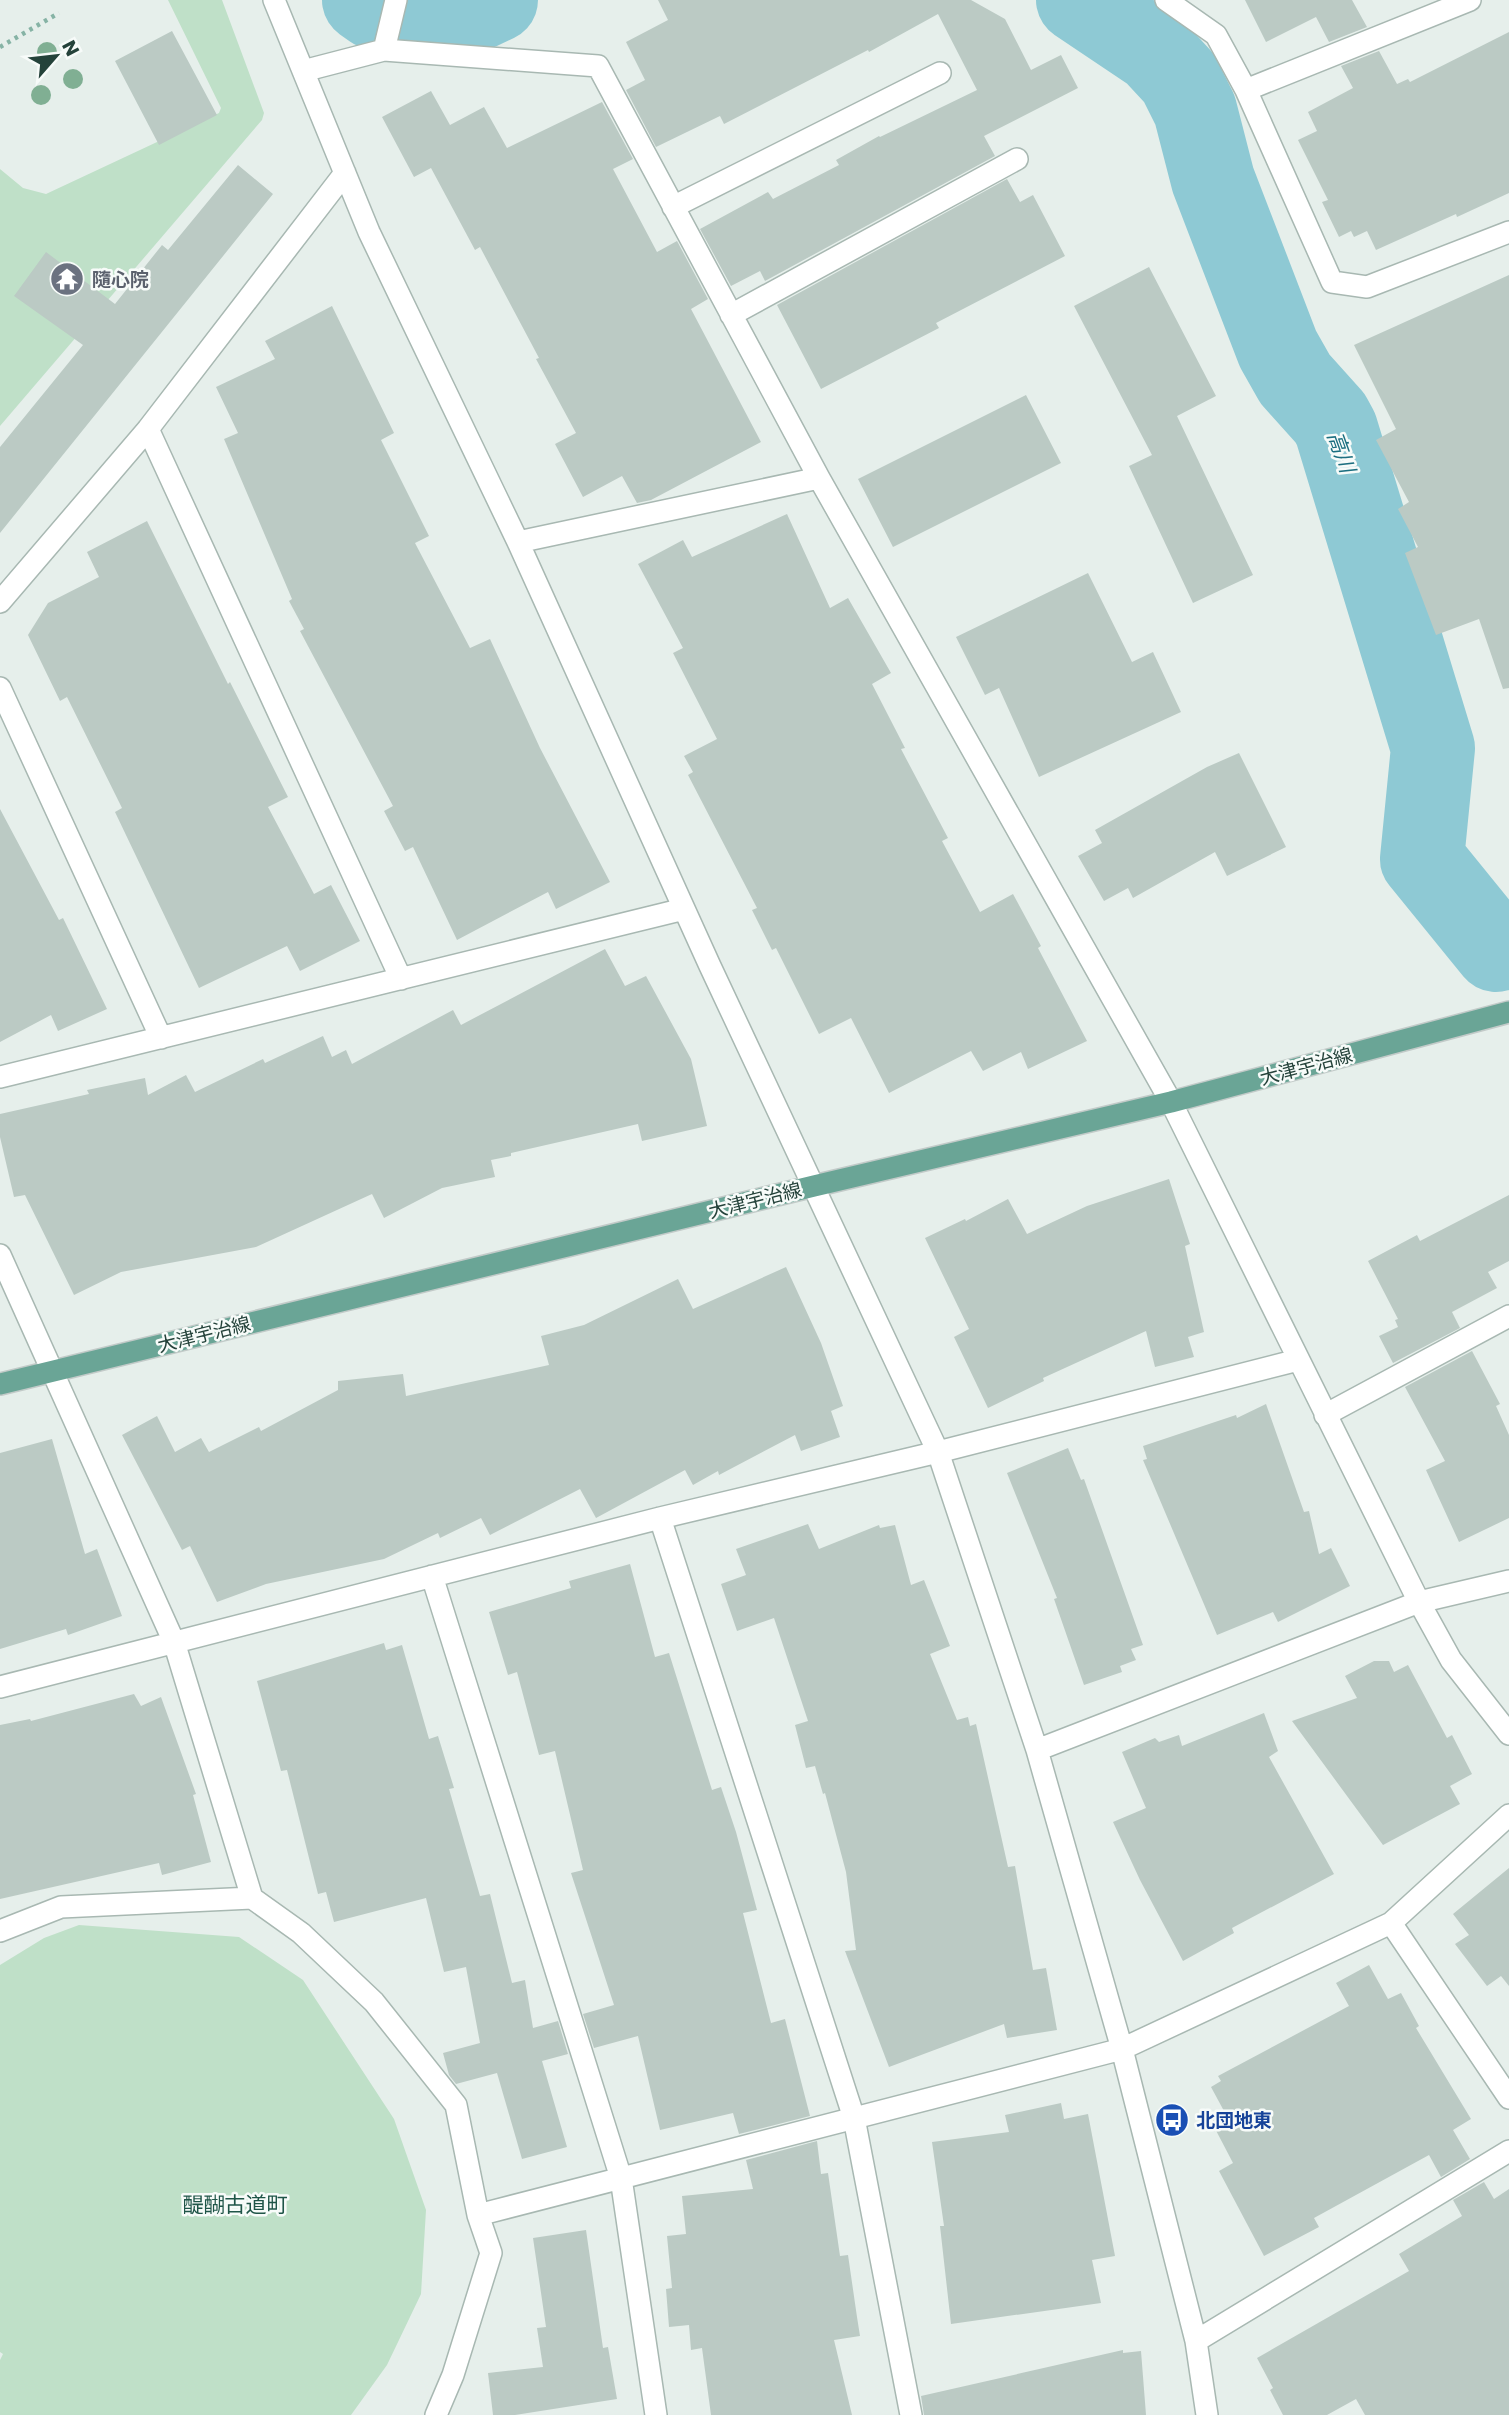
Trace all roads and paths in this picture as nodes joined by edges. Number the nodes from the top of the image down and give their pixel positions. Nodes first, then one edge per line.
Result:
1 (274, 0) edge
2 (396, 0) edge
3 (1166, 0) edge
4 (1470, 0) edge
5 (59, 13) dead end
6 (0, 47) edge
7 (384, 50) junction
8 (303, 71) junction
9 (940, 73) dead end
10 (1246, 90) junction
11 (1017, 159) dead end
12 (345, 173) junction
13 (673, 207) junction
14 (1509, 232) edge
15 (731, 315) junction
16 (148, 429) junction
17 (819, 478) junction
18 (518, 542) junction
19 (0, 602) edge
20 (0, 688) edge
21 (684, 909) junction
22 (401, 979) junction
23 (1509, 1012) edge
24 (161, 1038) junction
25 (0, 1077) edge
26 (1171, 1102) junction
27 (814, 1186) junction
28 (0, 1255) edge
29 (1509, 1317) edge
30 (1298, 1360) junction
31 (54, 1371) junction
32 (0, 1384) edge
33 (1325, 1415) junction
34 (938, 1452) junction
35 (660, 1518) junction
36 (432, 1576) junction
37 (1509, 1581) edge
38 (1419, 1602) junction
39 (174, 1642) junction
40 (0, 1687) edge
41 (1509, 1734) edge
42 (1037, 1750) junction
43 (1509, 1815) edge
44 (252, 1898) junction
45 (1391, 1923) junction
46 (0, 1931) edge
47 (1122, 2049) junction
48 (1509, 2098) edge
49 (854, 2118) junction
50 (1509, 2151) edge
51 (621, 2178) junction
52 (478, 2215) junction
53 (1196, 2341) junction
54 (436, 2415) edge
55 (656, 2415) edge
56 (911, 2415) edge
57 (1207, 2415) edge

1 - 8 street
2 - 7 street
3 - 10 street
4 - 10 street
5 - 6 path
7 - 8 street
7 - 13 street
8 - 12 street
9 - 13 street
10 - 14 street
11 - 15 street
12 - 16 street
12 - 18 street
13 - 15 street
15 - 17 street
16 - 19 street
16 - 22 street
17 - 18 street
17 - 26 street
18 - 21 street
20 - 24 street
21 - 22 street
21 - 27 street
22 - 24 street
23 - 26 main road, 大津宇治線
24 - 25 street
26 - 27 main road, 大津宇治線
26 - 30 street
27 - 31 main road, 大津宇治線
27 - 34 street
28 - 31 street
29 - 33 street
30 - 33 street
30 - 34 street
31 - 32 main road, 大津宇治線
31 - 39 street
33 - 38 street
34 - 35 street
34 - 42 street
35 - 36 street
35 - 49 street
36 - 39 street
36 - 51 street
37 - 38 street
38 - 41 street
38 - 42 street
39 - 40 street
39 - 44 street
42 - 47 street
43 - 45 street
44 - 46 street
44 - 52 street
45 - 47 street
45 - 48 street
47 - 49 street
47 - 53 street
49 - 51 street
49 - 56 street
50 - 53 street
51 - 52 street
51 - 55 street
52 - 54 street
53 - 57 street

